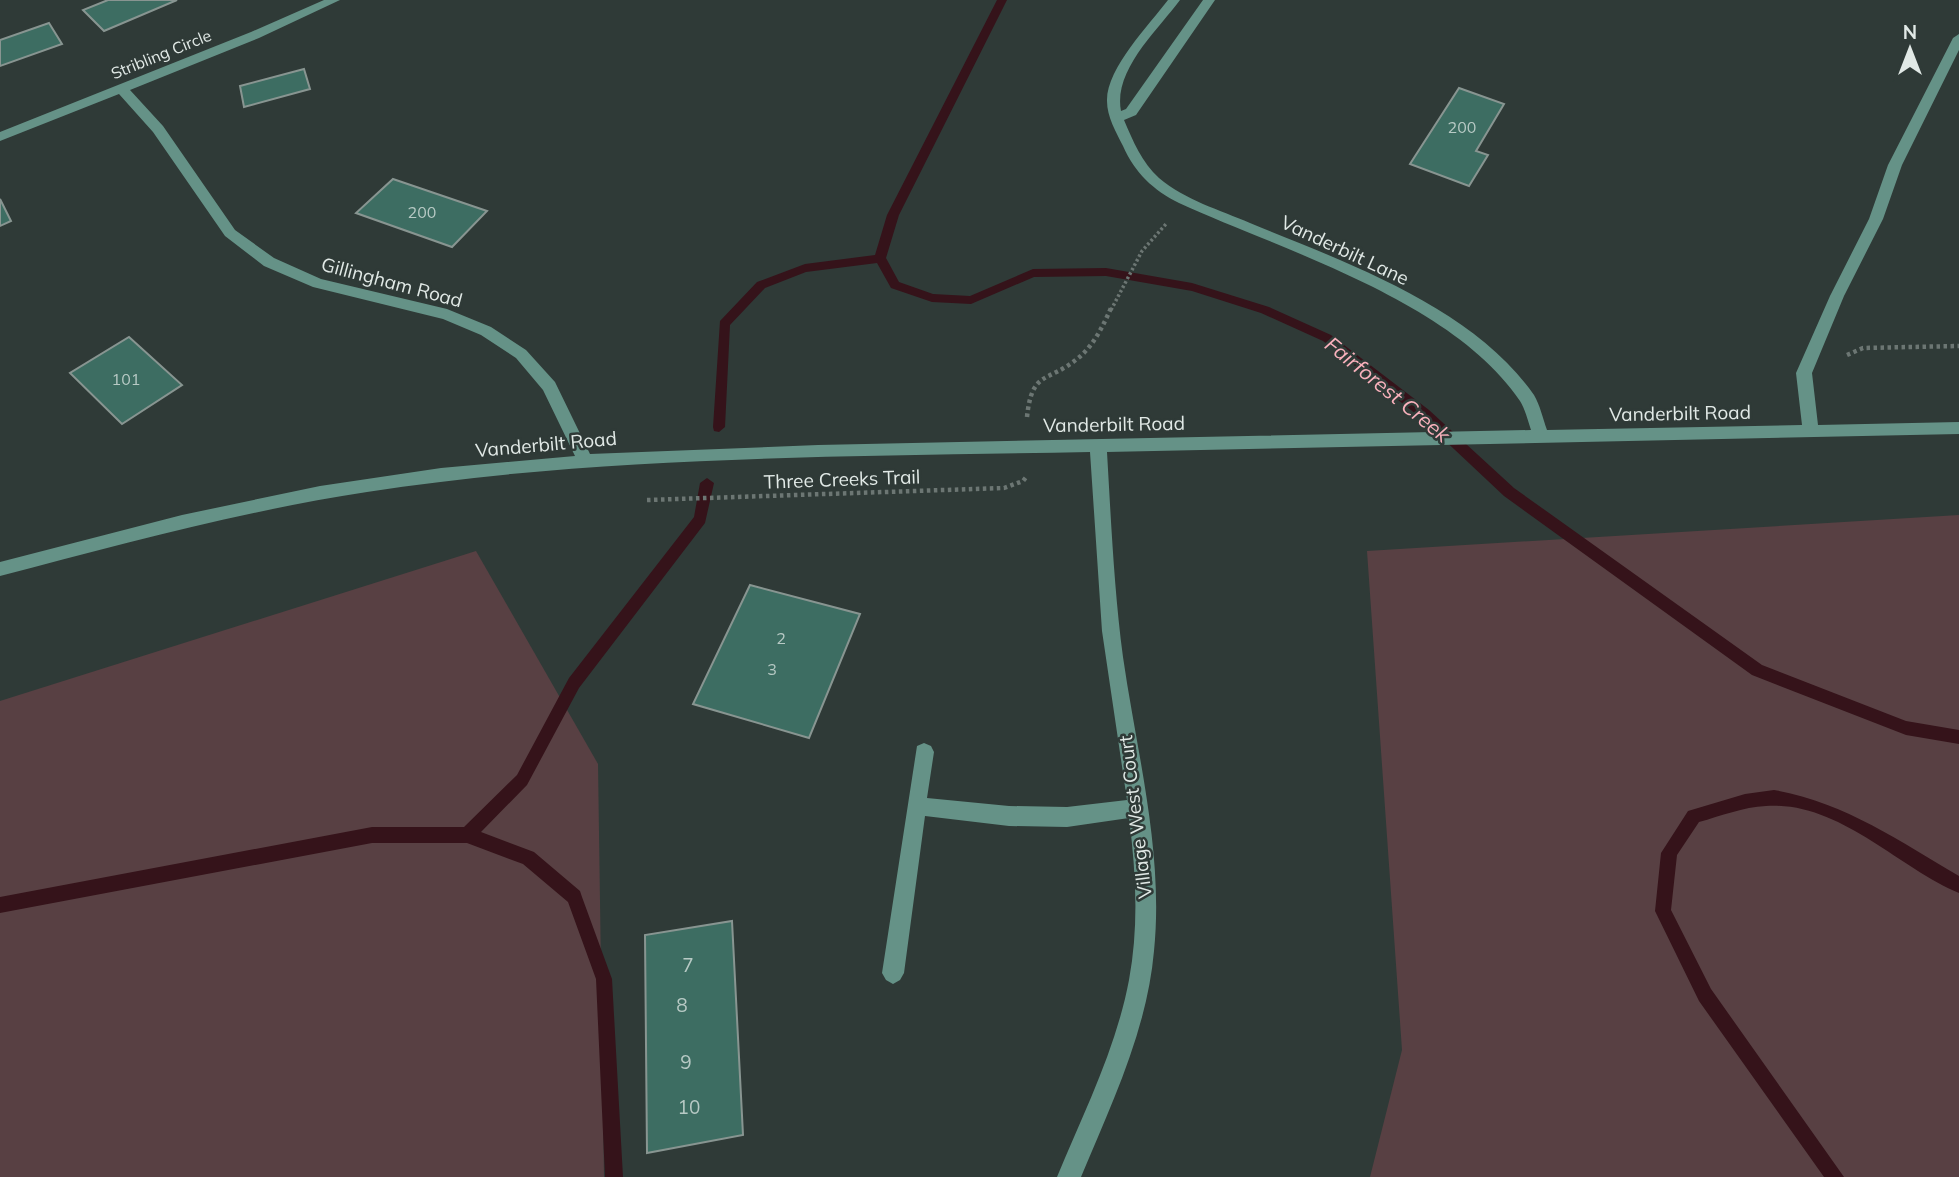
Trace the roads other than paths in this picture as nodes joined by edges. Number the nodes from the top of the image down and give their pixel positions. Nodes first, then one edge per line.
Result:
1 (334, 0) edge
2 (1174, 0) edge
3 (1209, 0) edge
4 (1959, 38) edge
5 (121, 88) junction
6 (1116, 118) junction
7 (0, 137) edge
8 (1959, 428) edge
9 (1811, 431) junction
10 (1536, 438) junction
11 (1098, 445) junction
12 (585, 460) junction
13 (0, 569) edge
14 (924, 752) dead end
15 (917, 806) junction
16 (1136, 808) junction
17 (893, 973) dead end
18 (1069, 1177) edge

1 - 5 street, Stribling Circle
2 - 6 street, Vanderbilt Lane
3 - 6 street
4 - 9 street
5 - 7 street, Stribling Circle
5 - 12 street, Gillingham Road
6 - 10 street, Vanderbilt Lane
8 - 9 street, Vanderbilt Road
9 - 10 street, Vanderbilt Road
10 - 11 street, Vanderbilt Road
11 - 12 street, Vanderbilt Road
11 - 16 street, Village West Court
12 - 13 street, Vanderbilt Road
14 - 15 street
15 - 16 street
15 - 17 street
16 - 18 street, Village West Court

